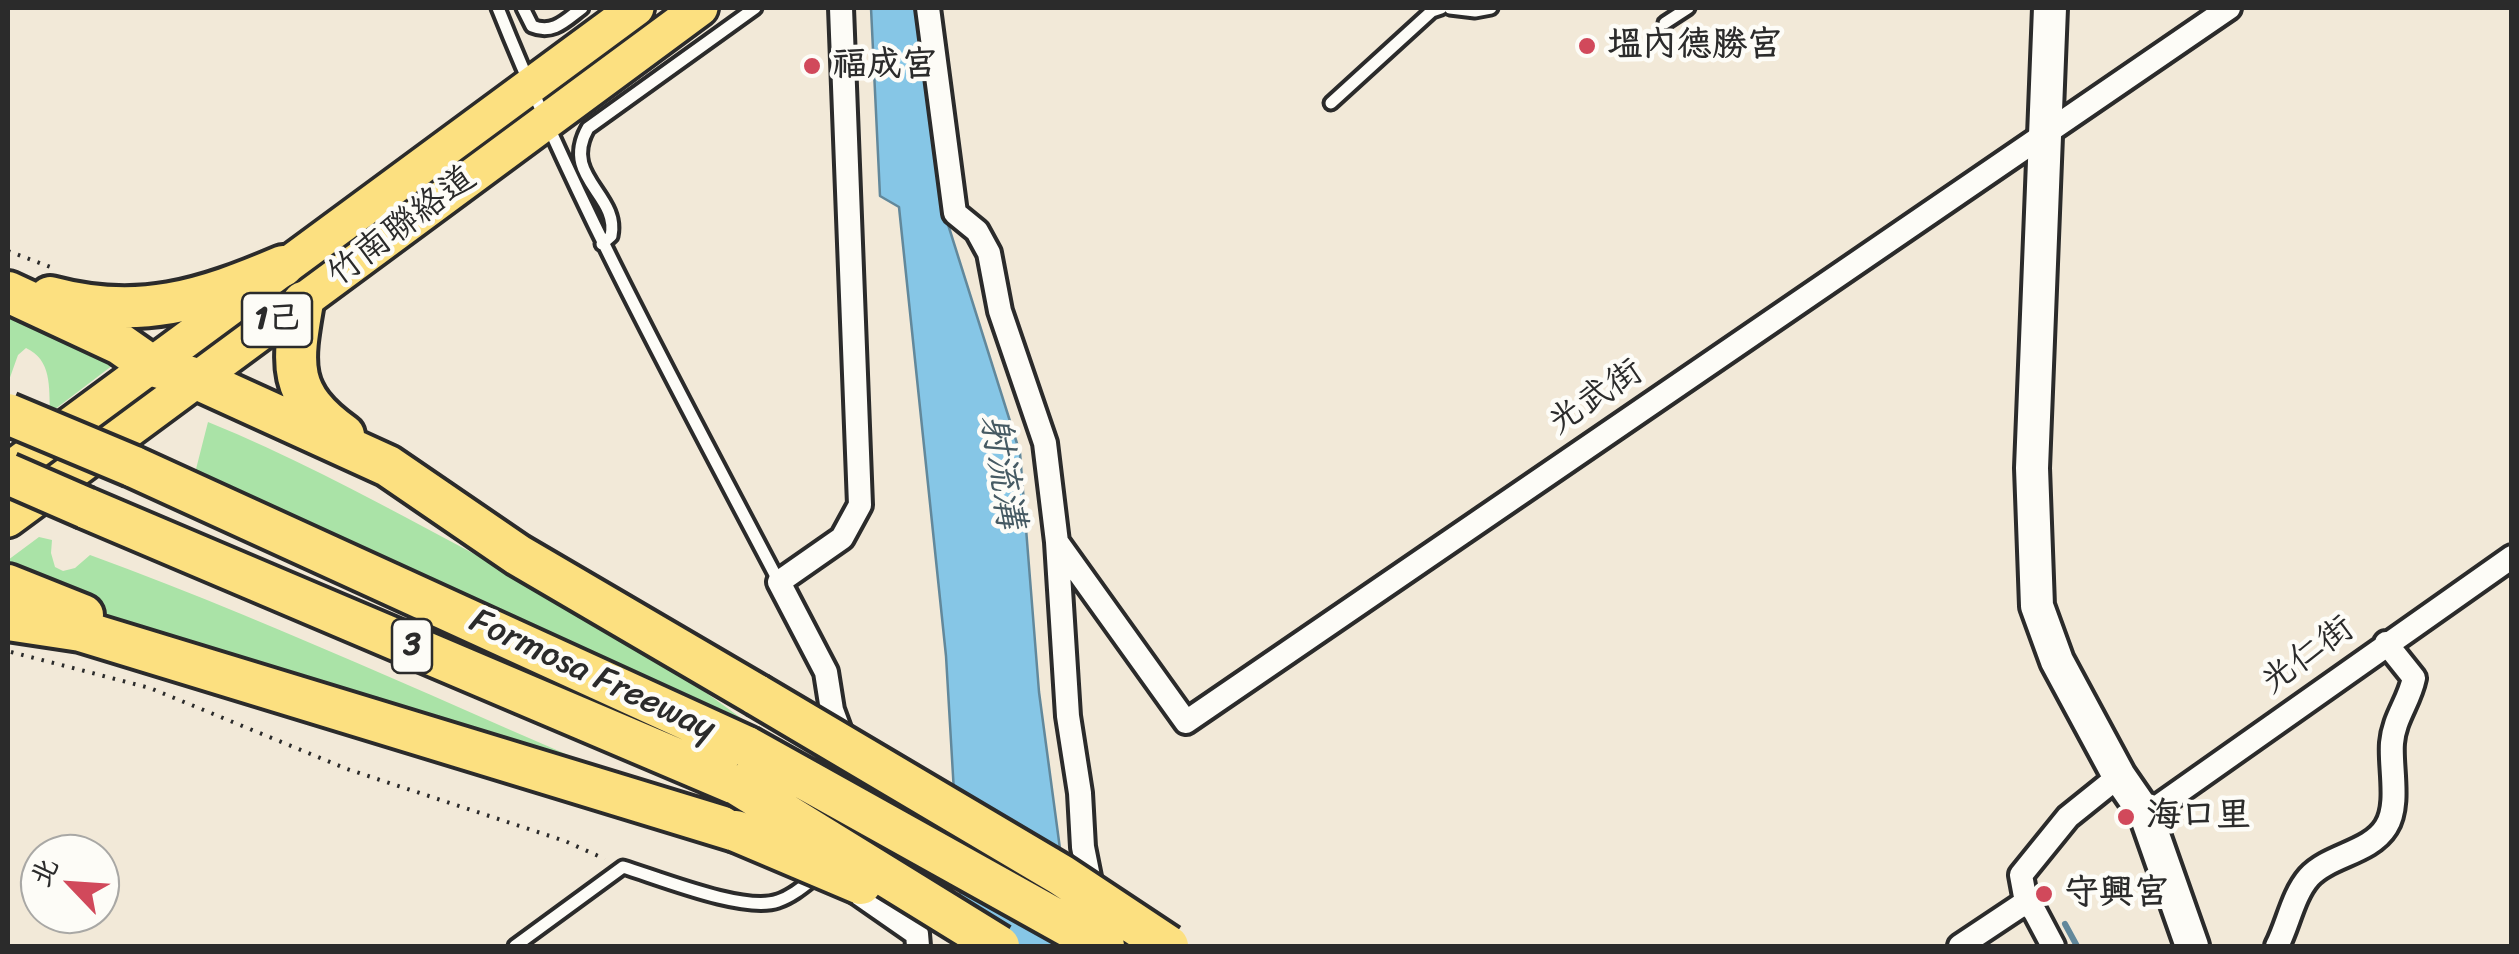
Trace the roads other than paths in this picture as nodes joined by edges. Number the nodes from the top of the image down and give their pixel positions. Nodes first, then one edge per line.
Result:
1 (498, 8) edge
2 (523, 8) edge
3 (582, 8) edge
4 (636, 8) edge
5 (700, 8) edge
6 (755, 8) edge
7 (841, 8) edge
8 (928, 8) edge
9 (1450, 8) edge
10 (1491, 8) edge
11 (1688, 8) edge
12 (2050, 8) edge
13 (2229, 8) edge
14 (1434, 9) edge
15 (1665, 23) dead end
16 (536, 82) junction
17 (1331, 103) dead end
18 (555, 117) junction
19 (2046, 134) junction
20 (602, 244) junction
21 (284, 266) junction
22 (8, 290) edge
23 (303, 302) junction
24 (150, 364) junction
25 (197, 379) junction
26 (8, 414) edge
27 (388, 466) junction
28 (8, 472) edge
29 (8, 519) edge
30 (1056, 542) junction
31 (2512, 557) edge
32 (779, 582) junction
33 (8, 584) edge
34 (8, 620) edge
35 (2386, 643) junction
36 (171, 661) junction
37 (743, 766) junction
38 (2120, 776) junction
39 (2146, 815) junction
40 (825, 870) junction
41 (2026, 902) junction
42 (515, 946) edge
43 (918, 946) edge
44 (982, 946) edge
45 (998, 946) edge
46 (1103, 946) edge
47 (1168, 946) edge
48 (1960, 946) edge
49 (2052, 946) edge
50 (2192, 946) edge
51 (2277, 946) edge

1 - 16 lane
2 - 3 lane
4 - 16 main road, 竹南聯絡道 / 1己
5 - 18 main road, 竹南聯絡道 / 1己
6 - 20 lane
7 - 32 street
8 - 30 street
9 - 10 lane
11 - 15 lane
12 - 19 street
13 - 19 street, 光武街
14 - 17 lane
16 - 18 lane
16 - 21 main road, 竹南聯絡道 / 1己
18 - 20 lane
18 - 23 main road, 竹南聯絡道 / 1己
19 - 30 street, 光武街
19 - 38 street
20 - 32 lane
21 - 22 highway
21 - 24 main road, 竹南聯絡道 / 1己
22 - 24 highway
23 - 25 main road, 竹南聯絡道 / 1己
23 - 27 highway
24 - 25 highway
24 - 28 main road, 竹南聯絡道 / 1己
25 - 27 highway
25 - 29 main road, 竹南聯絡道 / 1己
26 - 37 highway, Formosa Freeway / 3, bridge
27 - 47 highway, bridge
28 - 37 highway, Formosa Freeway / 3, bridge
30 - 46 street
31 - 35 street, 光仁街
32 - 40 street
33 - 36 highway
34 - 36 highway
35 - 39 street, 光仁街
35 - 51 street
36 - 44 highway, bridge
37 - 45 highway, Formosa Freeway / 3, bridge
37 - 46 highway, Formosa Freeway / 3, bridge
38 - 39 street
38 - 41 street
39 - 50 street
40 - 42 lane
40 - 43 street
41 - 48 street
41 - 49 street

